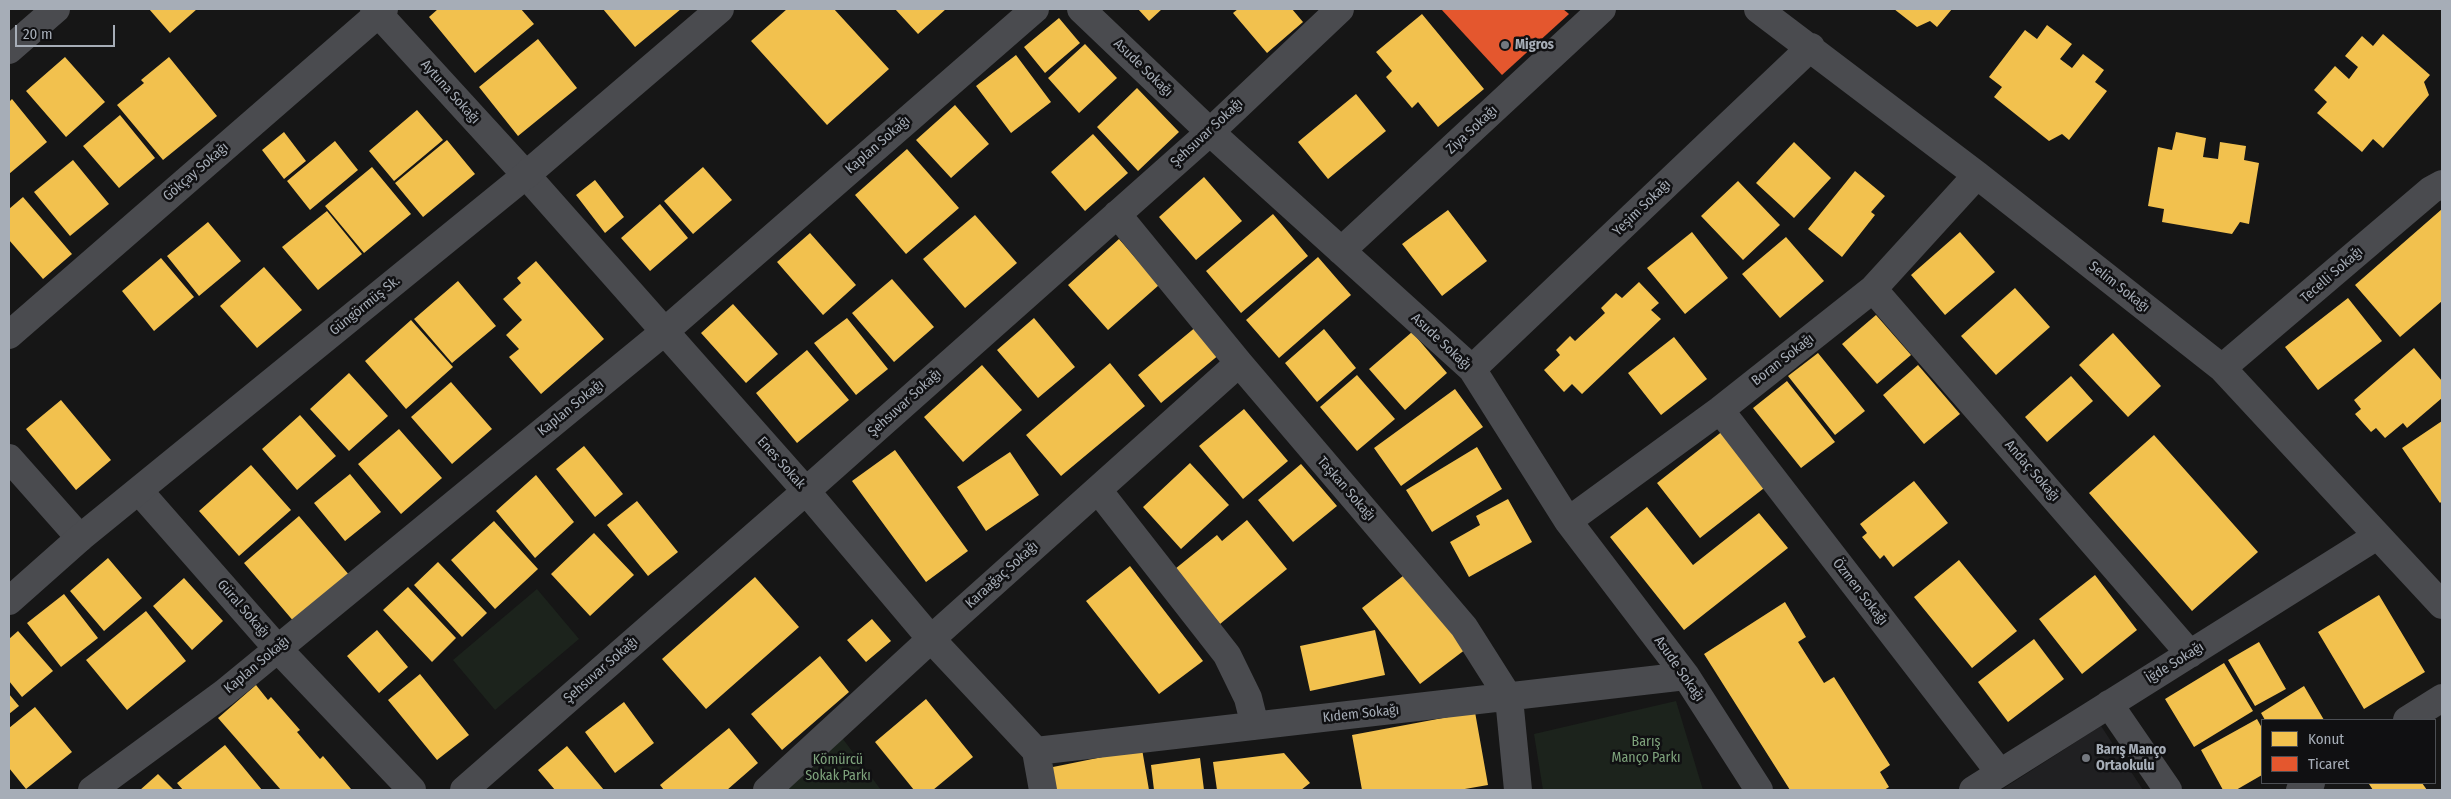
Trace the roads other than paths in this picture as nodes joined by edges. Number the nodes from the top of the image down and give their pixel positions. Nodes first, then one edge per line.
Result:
1 (56, 9) edge
2 (720, 9) edge
3 (1035, 9) edge
4 (1081, 9) edge
5 (1340, 9) edge
6 (1602, 9) edge
7 (1758, 9) edge
8 (379, 10) edge
9 (1811, 47) junction
10 (9, 50) edge
11 (1210, 132) junction
12 (1978, 175) junction
13 (526, 176) junction
14 (2442, 184) edge
15 (1117, 214) junction
16 (1341, 250) junction
17 (1873, 289) junction
18 (664, 332) junction
19 (9, 335) edge
20 (1239, 364) junction
21 (2222, 368) junction
22 (1472, 369) junction
23 (1720, 410) junction
24 (9, 458) edge
25 (1098, 490) junction
26 (139, 491) junction
27 (806, 491) junction
28 (1568, 521) junction
29 (2377, 536) junction
30 (80, 538) junction
31 (2437, 591) edge
32 (9, 601) edge
33 (931, 639) junction
34 (277, 648) junction
35 (2190, 654) junction
36 (1686, 676) junction
37 (1508, 698) junction
38 (2442, 698) edge
39 (2110, 704) junction
40 (2409, 719) edge
41 (1255, 726) junction
42 (1036, 751) junction
43 (2000, 773) junction
44 (92, 790) edge
45 (412, 790) edge
46 (464, 790) edge
47 (767, 790) edge
48 (1043, 790) edge
49 (1518, 790) edge
50 (1759, 790) edge
51 (1973, 790) edge
52 (2168, 790) edge

1 - 10 street
2 - 13 street, Güngörmüş Sk.
3 - 18 street, Kaplan Sokağı
4 - 11 street, Asude Sokağı
5 - 11 street, Şehsuvar Sokağı
6 - 16 street, Ziya Sokağı
7 - 9 street, Selim Sokağı
8 - 13 street, Aytuna Sokağı
8 - 19 street, Gökçay Sokağı
9 - 12 street, Selim Sokağı
9 - 22 street, Yeşim Sokağı
11 - 15 street, Şehsuvar Sokağı
11 - 16 street, Asude Sokağı
12 - 17 street, Boran Sokağı
12 - 21 street, Selim Sokağı
13 - 18 street, Enes Sokak
13 - 26 street, Güngörmüş Sk.
14 - 21 street, Tecelli Sokağı
15 - 20 street, Taşkan Sokağı
15 - 27 street, Şehsuvar Sokağı
16 - 22 street, Asude Sokağı
17 - 23 street, Boran Sokağı
17 - 35 street, Andaç Sokağı
18 - 27 street, Enes Sokak
18 - 34 street, Kaplan Sokağı
20 - 25 street, Karaağaç Sokağı
20 - 37 street, Taşkan Sokağı
21 - 29 street, Selim Sokağı
22 - 28 street, Asude Sokağı
23 - 28 street, Boran Sokağı
23 - 43 street, Özmen Sokağı
24 - 30 street
25 - 33 street, Karaağaç Sokağı
25 - 41 street
26 - 30 street, Güngörmüş Sk.
26 - 34 street, Güral Sokağı
27 - 33 street, Enes Sokak
27 - 46 street, Şehsuvar Sokağı
28 - 36 street, Asude Sokağı
29 - 31 street, Selim Sokağı
29 - 35 street, İğde Sokağı
30 - 32 street, Güngörmüş Sk.
33 - 42 street, Enes Sokak
33 - 47 street, Karaağaç Sokağı
34 - 44 street, Kaplan Sokağı
34 - 45 street, Güral Sokağı
35 - 39 street, İğde Sokağı
36 - 37 street, Kıdem Sokağı
36 - 50 street, Asude Sokağı
37 - 41 street, Kıdem Sokağı
37 - 49 street, Taşkan Sokağı
38 - 40 street
39 - 43 street, İğde Sokağı
39 - 52 street
41 - 42 street, Kıdem Sokağı
42 - 48 street
43 - 51 street, İğde Sokağı

